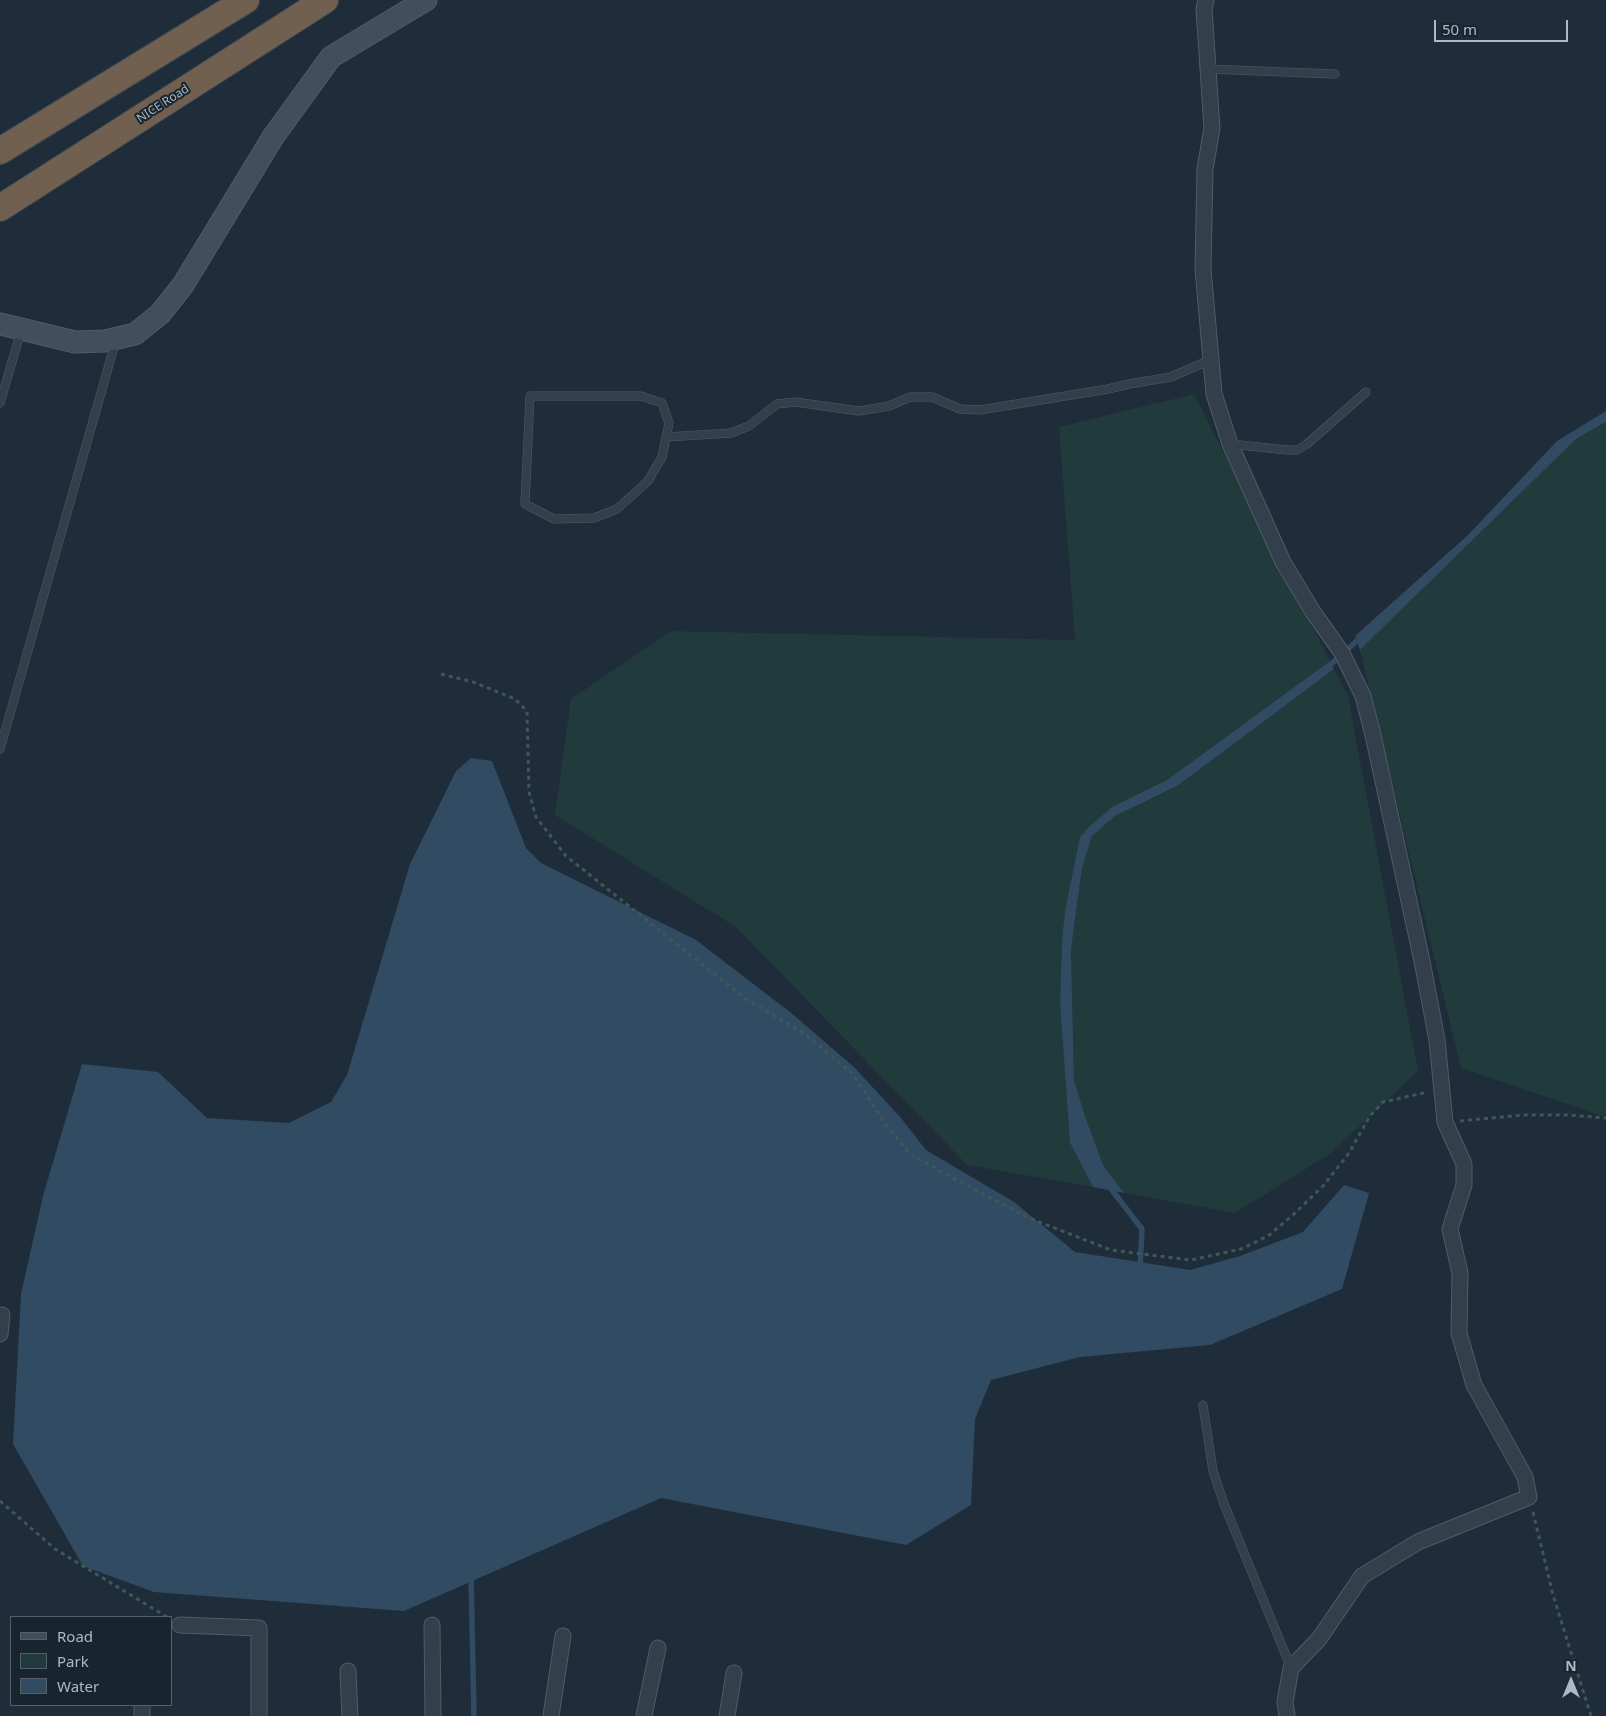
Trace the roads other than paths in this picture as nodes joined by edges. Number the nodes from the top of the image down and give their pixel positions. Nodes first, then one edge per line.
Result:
1 (246, 0) edge
2 (325, 0) edge
3 (426, 0) edge
4 (1206, 0) edge
5 (1207, 69) junction
6 (1335, 74) dead end
7 (0, 151) edge
8 (0, 208) edge
9 (0, 324) edge
10 (21, 329) junction
11 (116, 338) junction
12 (1210, 360) junction
13 (1366, 392) dead end
14 (0, 403) edge
15 (666, 437) junction
16 (1230, 444) junction
17 (0, 749) edge
18 (2, 1315) dead end
19 (0, 1334) edge
20 (1203, 1405) dead end
21 (174, 1621) edge
22 (432, 1626) dead end
23 (563, 1636) dead end
24 (658, 1648) dead end
25 (1291, 1668) junction
26 (348, 1671) dead end
27 (734, 1673) dead end
28 (259, 1716) edge
29 (350, 1716) edge
30 (433, 1716) edge
31 (551, 1716) edge
32 (644, 1716) edge
33 (727, 1716) edge
34 (1287, 1716) edge

1 - 7 highway
2 - 8 highway, NICE Road
3 - 11 street
4 - 5 street
5 - 6 lane
5 - 12 street
9 - 10 street
10 - 11 street
10 - 14 lane
11 - 17 lane
12 - 15 lane
12 - 16 street
13 - 16 lane
15 - 15 lane
16 - 25 street
18 - 19 street
20 - 25 lane
21 - 28 street
22 - 30 street
23 - 31 street
24 - 32 street
25 - 34 street
26 - 29 street
27 - 33 street

